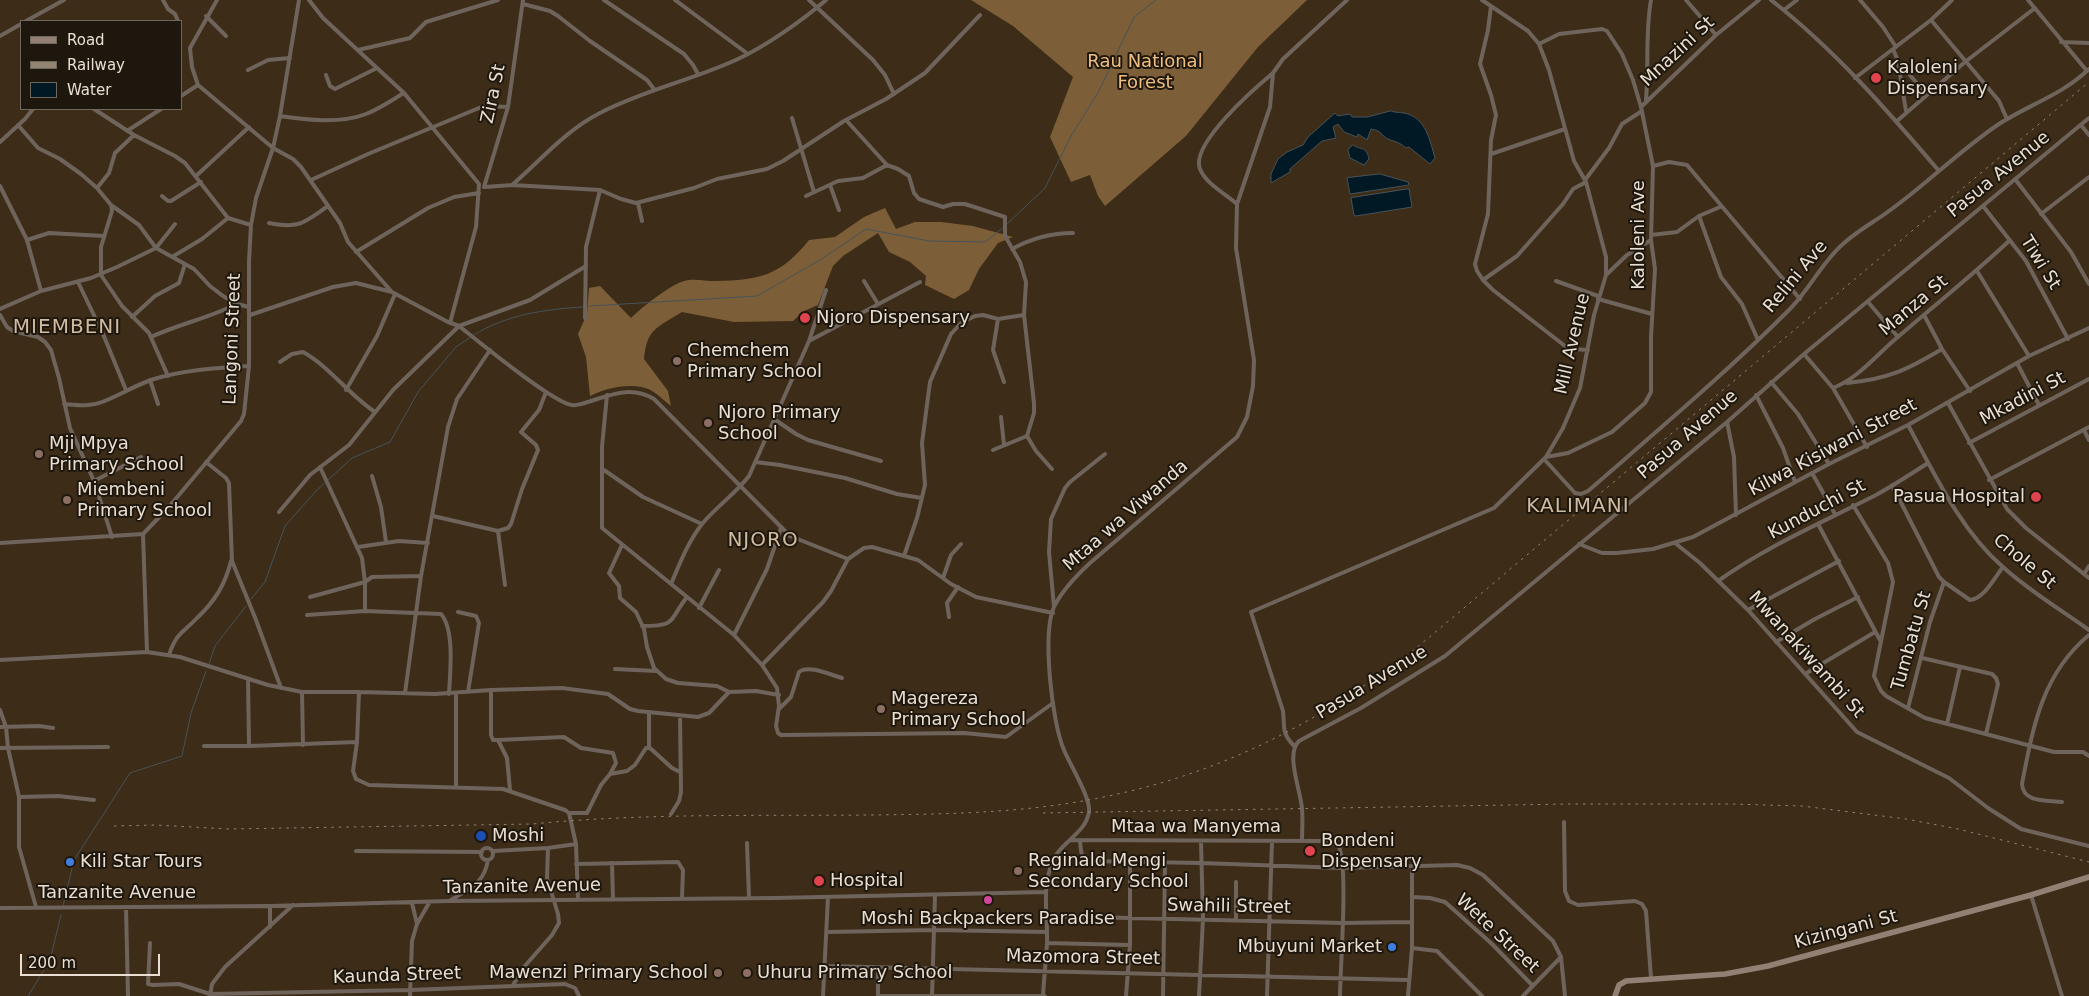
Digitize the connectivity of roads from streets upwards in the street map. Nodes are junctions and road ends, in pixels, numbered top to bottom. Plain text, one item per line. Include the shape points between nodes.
1 (163, 0) edge
2 (217, 0) edge
3 (299, 0) edge
4 (309, 0) edge
5 (498, 0) edge
6 (604, 0) edge
7 (675, 0) edge
8 (809, 0) edge
9 (826, 0) edge
10 (1347, 0) edge
11 (1482, 0) edge
12 (1651, 0) edge
13 (1686, 0) edge
14 (1758, 0) edge
15 (1771, 0) edge
16 (1797, 0) edge
17 (1860, 0) edge
18 (1952, 0) edge
19 (2028, 0) edge
20 (62, 1) edge
21 (523, 1) edge
22 (1491, 6) junction
23 (817, 8) junction
24 (2035, 8) junction
25 (1784, 10) junction
26 (980, 15) dead end
27 (34, 16) junction
28 (206, 16) junction
29 (28, 20) edge
30 (36, 20) edge
31 (178, 20) edge
32 (1931, 20) junction
33 (20, 25) edge
34 (1716, 35) junction
35 (0, 36) edge
36 (226, 36) dead end
37 (2061, 42) junction
38 (2089, 43) edge
39 (1539, 44) junction
40 (1894, 48) junction
41 (358, 50) junction
42 (748, 54) junction
43 (290, 58) junction
44 (1898, 61) junction
45 (1965, 62) junction
46 (377, 68) junction
47 (248, 70) dead end
48 (2088, 70) edge
49 (1273, 73) junction
50 (698, 74) junction
51 (326, 76) dead end
52 (1855, 78) junction
53 (198, 86) junction
54 (654, 89) junction
55 (404, 93) junction
56 (894, 94) junction
57 (1926, 94) junction
58 (182, 95) edge
59 (1646, 100) junction
60 (508, 107) junction
61 (1641, 109) junction
62 (32, 110) edge
63 (96, 110) edge
64 (159, 110) edge
65 (1906, 111) junction
66 (280, 116) junction
67 (792, 118) dead end
68 (2089, 118) edge
69 (2007, 119) junction
70 (846, 120) junction
71 (1897, 121) junction
72 (18, 125) junction
73 (2081, 125) junction
74 (249, 127) junction
75 (433, 128) junction
76 (1565, 129) junction
77 (127, 131) junction
78 (2089, 135) edge
79 (134, 136) junction
80 (0, 142) edge
81 (273, 148) junction
82 (802, 148) junction
83 (1491, 154) junction
84 (887, 165) junction
85 (1653, 166) junction
86 (1939, 171) junction
87 (196, 176) junction
88 (2089, 178) edge
89 (2015, 179) junction
90 (311, 180) junction
91 (1585, 181) junction
92 (201, 182) junction
93 (512, 185) junction
94 (830, 185) junction
95 (0, 186) edge
96 (485, 186) junction
97 (97, 188) junction
98 (600, 190) junction
99 (479, 191) junction
100 (814, 192) junction
101 (162, 196) dead end
102 (806, 196) dead end
103 (638, 203) junction
104 (1237, 204) junction
105 (110, 205) junction
106 (328, 206) junction
107 (1982, 206) junction
108 (1720, 207) junction
109 (839, 210) dead end
110 (2040, 214) junction
111 (1699, 216) junction
112 (228, 218) junction
113 (642, 222) dead end
114 (269, 223) dead end
115 (175, 224) dead end
116 (251, 226) junction
117 (1073, 233) dead end
118 (1651, 235) junction
119 (104, 236) junction
120 (27, 240) junction
121 (1651, 240) junction
122 (2010, 240) junction
123 (156, 248) junction
124 (1012, 249) junction
125 (356, 252) junction
126 (172, 257) junction
127 (184, 264) junction
128 (586, 266) junction
129 (1977, 271) junction
130 (2087, 273) edge
131 (101, 275) junction
132 (1606, 275) junction
133 (1483, 280) junction
134 (864, 281) dead end
135 (1556, 281) dead end
136 (78, 282) junction
137 (920, 282) dead end
138 (2089, 284) edge
139 (826, 290) dead end
140 (41, 291) junction
141 (393, 293) junction
142 (1598, 298) junction
143 (1800, 299) junction
144 (1868, 302) junction
145 (237, 304) junction
146 (878, 304) junction
147 (249, 307) junction
148 (0, 309) edge
149 (1652, 314) junction
150 (250, 315) junction
151 (1024, 315) junction
152 (1924, 315) junction
153 (0, 316) edge
154 (132, 317) junction
155 (585, 318) dead end
156 (998, 319) junction
157 (450, 323) junction
158 (459, 326) junction
159 (2089, 328) edge
160 (151, 337) junction
161 (1898, 337) junction
162 (2068, 339) junction
163 (1758, 340) junction
164 (809, 341) junction
165 (1942, 349) junction
166 (490, 350) junction
167 (1588, 350) junction
168 (1804, 354) junction
169 (2029, 356) junction
170 (280, 362) dead end
171 (2017, 363) junction
172 (249, 366) junction
173 (168, 376) junction
174 (2089, 379) edge
175 (150, 380) junction
176 (1004, 382) dead end
177 (1771, 382) junction
178 (1846, 382) junction
179 (1833, 388) junction
180 (126, 390) junction
181 (346, 390) junction
182 (1970, 391) junction
183 (546, 392) junction
184 (607, 395) junction
185 (1756, 395) junction
186 (1948, 403) junction
187 (64, 404) junction
188 (158, 404) dead end
189 (2039, 405) junction
190 (375, 412) junction
191 (1002, 417) dead end
192 (774, 419) junction
193 (1727, 422) junction
194 (1908, 425) junction
195 (2089, 428) edge
196 (2084, 430) junction
197 (1027, 436) junction
198 (2089, 440) edge
199 (1969, 443) junction
200 (1004, 445) junction
201 (1867, 446) junction
202 (993, 450) dead end
203 (1105, 454) dead end
204 (142, 457) dead end
205 (1545, 458) junction
206 (880, 461) dead end
207 (206, 462) junction
208 (755, 462) junction
209 (1928, 463) junction
210 (1829, 464) junction
211 (320, 467) junction
212 (1052, 469) dead end
213 (604, 470) junction
214 (1812, 473) junction
215 (372, 476) dead end
216 (1989, 480) junction
217 (94, 481) junction
218 (1795, 482) junction
219 (1892, 485) junction
220 (741, 486) junction
221 (922, 498) junction
222 (1853, 505) junction
223 (279, 512) dead end
224 (1835, 514) junction
225 (1736, 515) junction
226 (434, 516) junction
227 (702, 524) junction
228 (1818, 524) junction
229 (781, 528) junction
230 (498, 531) junction
231 (143, 534) junction
232 (112, 537) junction
233 (386, 542) junction
234 (0, 543) edge
235 (428, 543) junction
236 (1675, 543) junction
237 (961, 544) dead end
238 (1579, 544) junction
239 (622, 545) junction
240 (358, 548) junction
241 (904, 556) junction
242 (848, 559) junction
243 (232, 560) junction
244 (1839, 562) junction
245 (2089, 566) edge
246 (2003, 567) junction
247 (719, 570) dead end
248 (2084, 574) junction
249 (421, 576) junction
250 (942, 578) junction
251 (2089, 578) edge
252 (1718, 581) junction
253 (365, 582) junction
254 (1944, 582) junction
255 (671, 584) junction
256 (505, 585) dead end
257 (958, 587) junction
258 (310, 597) dead end
259 (1858, 597) junction
260 (687, 598) junction
261 (1054, 607) junction
262 (699, 608) junction
263 (1748, 610) junction
264 (365, 611) junction
265 (458, 612) dead end
266 (1053, 612) junction
267 (416, 613) junction
268 (306, 615) dead end
269 (949, 617) dead end
270 (642, 626) junction
271 (2089, 630) edge
272 (1875, 632) junction
273 (734, 635) junction
274 (2089, 635) edge
275 (1776, 642) junction
276 (1881, 642) junction
277 (147, 652) junction
278 (169, 655) junction
279 (1922, 658) junction
280 (0, 660) edge
281 (762, 665) junction
282 (1960, 667) junction
283 (615, 669) dead end
284 (656, 671) junction
285 (1805, 674) junction
286 (842, 678) dead end
287 (248, 679) junction
288 (281, 688) junction
289 (491, 690) junction
290 (302, 692) junction
291 (359, 692) junction
292 (468, 692) junction
293 (729, 692) junction
294 (405, 693) junction
295 (456, 693) junction
296 (449, 694) junction
297 (779, 695) junction
298 (1053, 704) junction
299 (1908, 708) junction
300 (0, 710) edge
301 (779, 710) junction
302 (650, 713) junction
303 (680, 716) junction
304 (1947, 724) junction
305 (0, 726) edge
306 (6, 727) junction
307 (53, 728) dead end
308 (1986, 734) junction
309 (498, 740) junction
310 (357, 742) junction
311 (303, 745) junction
312 (204, 746) dead end
313 (249, 746) junction
314 (1294, 746) junction
315 (2030, 746) junction
316 (108, 747) dead end
317 (649, 747) junction
318 (0, 748) edge
319 (8, 748) junction
320 (2089, 756) edge
321 (680, 772) junction
322 (610, 774) junction
323 (456, 787) junction
324 (510, 790) junction
325 (19, 797) junction
326 (94, 800) dead end
327 (2062, 802) dead end
328 (569, 813) junction
329 (670, 814) dead end
330 (1564, 822) dead end
331 (1070, 840) junction
332 (1080, 840) junction
333 (1201, 841) junction
334 (1272, 841) junction
335 (1302, 841) junction
336 (747, 843) dead end
337 (576, 844) junction
338 (2089, 846) edge
339 (548, 848) junction
340 (356, 851) dead end
341 (482, 852) junction
342 (493, 852) junction
343 (488, 860) junction
344 (612, 863) junction
345 (1130, 863) junction
346 (1165, 863) junction
347 (1201, 863) junction
348 (576, 864) junction
349 (1272, 866) junction
350 (1412, 866) junction
351 (1342, 868) junction
352 (2089, 877) edge
353 (1236, 882) dead end
354 (1045, 892) junction
355 (935, 895) junction
356 (2030, 895) junction
357 (828, 897) junction
358 (1413, 897) junction
359 (682, 898) junction
360 (749, 898) junction
361 (614, 899) junction
362 (553, 900) junction
363 (578, 900) junction
364 (449, 901) junction
365 (412, 903) junction
366 (429, 903) junction
367 (293, 905) junction
368 (270, 906) junction
369 (36, 907) junction
370 (126, 907) junction
371 (0, 908) edge
372 (1045, 916) junction
373 (1130, 919) junction
374 (1165, 919) junction
375 (1202, 919) junction
376 (1236, 920) junction
377 (1271, 920) junction
378 (1412, 922) junction
379 (1343, 923) junction
380 (417, 924) junction
381 (270, 927) junction
382 (934, 930) junction
383 (827, 932) junction
384 (1047, 932) junction
385 (150, 942) dead end
386 (1047, 943) junction
387 (1130, 945) junction
388 (1412, 948) junction
389 (1562, 957) junction
390 (825, 966) junction
391 (878, 969) junction
392 (933, 970) junction
393 (1044, 972) junction
394 (1164, 973) junction
395 (1128, 974) junction
396 (1200, 974) junction
397 (1268, 977) junction
398 (1651, 978) junction
399 (1340, 979) junction
400 (1408, 980) junction
401 (513, 985) junction
402 (1533, 986) junction
403 (410, 990) junction
404 (210, 995) edge
405 (128, 996) edge
406 (410, 996) edge
407 (579, 996) edge
408 (824, 996) edge
409 (878, 996) edge
410 (932, 996) edge
411 (1044, 996) edge
412 (1126, 996) edge
413 (1163, 996) edge
414 (1199, 996) edge
415 (1267, 996) edge
416 (1340, 996) edge
417 (1408, 996) edge
418 (1482, 996) edge
419 (1523, 996) edge
420 (1565, 996) edge
421 (1615, 996) edge
422 (2062, 996) edge

1 - 31 street
2 - 28 street
3 - 43 street, Langoni Street
4 - 41 street
5 - 41 street via 426,22 410,38
6 - 50 street via 684,54
7 - 42 street
8 - 23 street
9 - 23 street
10 - 49 street
11 - 22 street, Mill Avenue
12 - 59 street
13 - 34 street
14 - 34 street, Mnazini St
15 - 25 street
16 - 25 street
17 - 40 street via 1883,27
18 - 32 street
19 - 24 street
20 - 27 street
21 - 54 street via 558,16 647,80
21 - 60 street, Zira St
22 - 39 street, Mill Avenue via 1528,31
22 - 83 street via 1480,60 1496,115
23 - 42 street
23 - 56 street via 873,60
24 - 37 street
24 - 45 street
25 - 52 street
26 - 56 street via 925,72
27 - 29 street
27 - 30 street
28 - 36 street
28 - 53 street via 190,48
32 - 40 street
32 - 45 street
33 - 35 street
34 - 59 street, Mnazini St
37 - 38 street
37 - 48 street
39 - 61 street, Kaloleni Ave via 1559,34 1605,29 1627,64
39 - 76 street, Mill Avenue
40 - 44 street
40 - 52 street
41 - 46 street
42 - 50 street
43 - 47 street via 268,60
43 - 66 street, Langoni Street
44 - 57 street
44 - 65 street
45 - 57 street
45 - 69 street via 2000,101
46 - 51 street via 335,90
46 - 55 street
48 - 69 street, Relini Ave via 2062,91
49 - 104 street, Mtaa wa Viwanda via 1270,107
49 - 104 street via 1228,114 1200,157 1200,169 1206,178
50 - 54 street
52 - 71 street
53 - 58 street
53 - 74 street
54 - 93 street via 580,124
55 - 66 street via 360,116 308,120
55 - 75 street
56 - 70 street
57 - 65 street
59 - 61 street, Mnazini St
60 - 75 street via 486,106
60 - 96 street, Zira St
61 - 85 street, Kaloleni Ave
61 - 91 street via 1622,124
62 - 72 street
63 - 77 street
64 - 77 street
65 - 71 street
66 - 81 street, Langoni Street
67 - 82 street
68 - 73 street, Pasua Avenue
69 - 86 street, Relini Ave
70 - 82 street
70 - 84 street
71 - 86 street
72 - 80 street
72 - 97 street via 38,148 60,159
73 - 78 street
73 - 89 street, Pasua Avenue
74 - 81 street
74 - 87 street
75 - 90 street
75 - 99 street via 474,176
76 - 83 street
76 - 91 street, Mill Avenue via 1574,160
77 - 79 street
79 - 87 street via 175,156
79 - 97 street via 115,153 109,174
81 - 90 street via 292,159
81 - 116 street, Langoni Street via 256,198
82 - 100 street
82 - 103 street via 767,169 718,179
83 - 133 street via 1488,214 1475,264
84 - 94 street via 863,178
84 - 124 street via 909,176 919,199 943,207 965,204 1004,216 1004,230
85 - 108 street via 1669,162 1687,165
85 - 118 street, Kaloleni Ave
86 - 143 street, Relini Ave via 1833,253
87 - 92 street
88 - 110 street
89 - 107 street, Pasua Avenue
89 - 110 street
90 - 106 street
91 - 132 street, Mill Avenue via 1606,257
91 - 133 street via 1572,189 1563,204 1517,256
92 - 101 street via 171,201
92 - 112 street
93 - 96 street
93 - 98 street
94 - 100 street
94 - 109 street
95 - 120 street
96 - 99 street
97 - 105 street
98 - 103 street
98 - 128 street via 588,236
99 - 125 street via 428,208
99 - 157 street via 476,228
100 - 102 street
103 - 113 street
104 - 261 street, Mtaa wa Viwanda via 1236,242 1254,360 1248,417 1241,432 1090,563 1068,585
105 - 119 street via 112,216
105 - 123 street via 139,224
106 - 114 street via 298,225 288,227
106 - 125 street
107 - 122 street, Tiwi St
107 - 144 street, Pasua Avenue
108 - 111 street
108 - 143 street
110 - 130 street
111 - 118 street via 1677,232
111 - 163 street via 1721,277 1742,304
112 - 116 street
112 - 126 street
115 - 123 street
116 - 147 street, Langoni Street
117 - 124 street via 1044,236
118 - 121 street, Kaloleni Ave
119 - 120 street via 49,233
119 - 131 street
120 - 140 street
121 - 132 street via 1627,255
121 - 149 street, Kaloleni Ave via 1655,269
122 - 129 street, Manza St
122 - 162 street, Tiwi St via 2038,281
123 - 126 street
123 - 131 street
124 - 151 street via 1026,282
125 - 141 street
126 - 127 street
127 - 145 street via 194,269 215,291
127 - 154 street via 179,283 154,296
128 - 155 street
128 - 158 street via 530,300
129 - 152 street, Manza St
129 - 169 street
130 - 138 street
131 - 136 street
131 - 154 street
132 - 142 street, Mill Avenue
133 - 167 street via 1565,346
134 - 146 street
135 - 142 street
136 - 140 street
136 - 180 street
137 - 146 street
139 - 164 street
140 - 148 street
141 - 150 street via 356,283 333,287
141 - 157 street
141 - 181 street via 383,324
142 - 149 street
142 - 167 street, Mill Avenue
143 - 163 street, Relini Ave
144 - 161 street
144 - 168 street, Pasua Avenue
145 - 147 street
145 - 160 street
146 - 164 street
147 - 150 street, Langoni Street
149 - 205 street, Kaloleni Ave via 1651,392 1648,398 1612,432 1568,453
150 - 172 street, Langoni Street
151 - 156 street
151 - 197 street via 1034,403
152 - 161 street, Manza St
152 - 165 street
153 - 187 street via 13,331 45,342 56,364
154 - 160 street
156 - 176 street via 993,350
156 - 221 street via 975,316 956,327 932,376 922,443 925,486
157 - 158 street
158 - 166 street
158 - 190 street
159 - 162 street, Kilwa Kisiwani Street
160 - 173 street
161 - 178 street, Manza St
162 - 169 street, Kilwa Kisiwani Street
163 - 205 street, Relini Ave via 1588,491 1575,493
164 - 192 street
165 - 178 street via 1899,373
165 - 182 street
166 - 183 street
166 - 226 street via 457,399 452,413
167 - 205 street, Mill Avenue via 1580,388 1563,428
168 - 177 street, Pasua Avenue
168 - 179 street
169 - 171 street, Kilwa Kisiwani Street
170 - 181 street via 302,352
171 - 182 street, Kilwa Kisiwani Street
171 - 189 street
172 - 173 street
172 - 207 street, Langoni Street via 244,414 234,431
173 - 175 street
174 - 189 street, Mkadini St
175 - 180 street
175 - 188 street
177 - 185 street, Pasua Avenue
177 - 210 street via 1798,414
178 - 179 street, Manza St
179 - 201 street
180 - 187 street via 101,403 86,406
181 - 190 street
182 - 186 street, Kilwa Kisiwani Street
183 - 184 street via 576,406
183 - 230 street via 539,410 521,432 538,450 514,519 508,528
184 - 213 street via 602,447
184 - 220 street via 632,391 654,399
185 - 193 street, Pasua Avenue
185 - 218 street via 1783,448
186 - 194 street, Kilwa Kisiwani Street
186 - 199 street
187 - 217 street via 70,428
189 - 199 street, Mkadini St
190 - 211 street via 349,446
191 - 200 street
192 - 206 street via 808,440
192 - 208 street
193 - 225 street via 1734,457
193 - 238 street, Pasua Avenue
194 - 201 street, Kilwa Kisiwani Street
194 - 209 street, Chole St
195 - 196 street
196 - 198 street
196 - 216 street
197 - 200 street
197 - 212 street
199 - 216 street
200 - 202 street
201 - 210 street, Kilwa Kisiwani Street
203 - 261 street via 1065,488 1051,519 1049,552
204 - 217 street
205 - 314 street, Mill Avenue via 1494,508 1251,612 1284,710 1285,734
207 - 231 street, Langoni Street
207 - 243 street via 229,483
208 - 220 street
208 - 221 street via 845,478
209 - 219 street, Kunduchi St
209 - 246 street, Chole St via 1965,525
210 - 214 street, Kilwa Kisiwani Street
211 - 223 street
211 - 240 street
213 - 227 street via 644,497
213 - 239 street via 601,524
214 - 218 street, Kilwa Kisiwani Street
214 - 224 street
215 - 233 street
216 - 248 street via 2007,509 2026,528
217 - 232 street
218 - 225 street, Kilwa Kisiwani Street
219 - 222 street, Kunduchi St
219 - 254 street
220 - 227 street
220 - 229 street
221 - 241 street
222 - 224 street, Kunduchi St
222 - 276 street via 1888,562 1892,575 1892,593
224 - 228 street, Kunduchi St
225 - 236 street, Kilwa Kisiwani Street
226 - 230 street
226 - 235 street
227 - 255 street via 690,541
228 - 244 street
228 - 252 street, Kunduchi St via 1757,555
229 - 242 street via 794,539
229 - 273 street via 767,569
230 - 256 street
231 - 232 street
231 - 277 street
232 - 234 street
233 - 235 street
233 - 240 street
235 - 249 street
236 - 238 street, Kilwa Kisiwani Street via 1617,553
236 - 252 street, Mwanakiwambi St
237 - 250 street via 951,555
238 - 314 street, Pasua Avenue via 1445,656 1408,681
239 - 255 street
239 - 270 street via 609,573 619,586 619,597 634,609
240 - 253 street
241 - 242 street via 869,547
241 - 250 street via 918,560
242 - 281 street via 832,591
243 - 278 street via 221,590 197,619 182,630
243 - 288 street
244 - 259 street
244 - 263 street
245 - 248 street
246 - 254 street via 1975,599 1970,600
246 - 271 street, Chole St
247 - 262 street
248 - 251 street
249 - 253 street via 372,577
249 - 267 street
250 - 257 street
252 - 263 street, Mwanakiwambi St
253 - 258 street
253 - 264 street
254 - 279 street, Tumbatu St
255 - 260 street
257 - 266 street via 976,597
257 - 269 street via 946,603
259 - 272 street
259 - 275 street
260 - 262 street
260 - 270 street via 672,621 664,625
261 - 266 street, Mtaa wa Viwanda
262 - 273 street
263 - 275 street, Mwanakiwambi St
264 - 267 street
264 - 268 street
265 - 292 street via 476,616 479,623
266 - 298 street, Mtaa wa Viwanda via 1049,639
267 - 294 street
267 - 296 street via 442,614 444,617 451,656
270 - 284 street
272 - 276 street
272 - 285 street
273 - 281 street
274 - 315 street via 2069,653 2052,678 2037,716
275 - 285 street, Mwanakiwambi St
276 - 299 street via 1874,676 1876,685 1886,696
277 - 278 street
277 - 280 street
278 - 287 street
279 - 282 street
279 - 299 street, Tumbatu St
281 - 297 street via 774,681
282 - 304 street
282 - 308 street via 1992,674 1996,678 1998,684
283 - 284 street
284 - 293 street via 671,681 717,686
285 - 338 street, Mwanakiwambi St via 1849,725 1866,738 1960,784 2020,829
286 - 301 street via 802,669 791,697
287 - 288 street
287 - 313 street
288 - 290 street
289 - 292 street
289 - 302 street via 562,688 602,693 630,709
289 - 309 street via 491,735 493,740
290 - 291 street
290 - 311 street
291 - 294 street
291 - 310 street
292 - 295 street
293 - 297 street via 756,691
293 - 303 street via 709,713 698,717
294 - 296 street
295 - 296 street
295 - 323 street
297 - 301 street
298 - 301 street via 1006,737 964,733 781,735 776,726
298 - 331 street, Mtaa wa Viwanda via 1063,747 1088,800 1088,816
299 - 304 street via 1925,718
300 - 306 street
302 - 303 street
302 - 317 street
303 - 321 street
304 - 308 street
305 - 306 street
306 - 307 street
306 - 319 street
308 - 315 street
309 - 322 street via 566,737 581,748 613,753 616,763
309 - 324 street via 508,758
310 - 311 street
310 - 323 street via 353,771 362,783
311 - 313 street
312 - 313 street
314 - 335 street via 1302,809
315 - 320 street via 2054,752 2083,752
315 - 327 street via 2022,784 2026,796
316 - 319 street
317 - 321 street
317 - 322 street via 635,766
318 - 319 street
319 - 325 street
321 - 329 street via 681,796
322 - 328 street via 587,813
323 - 324 street
324 - 328 street
325 - 326 street via 58,796
325 - 369 street via 19,847
328 - 337 street
330 - 398 street via 1565,891 1569,901 1578,906 1635,900 1642,904 1646,911
331 - 332 street, Mtaa wa Manyema
331 - 354 street, Mtaa wa Viwanda via 1055,855
332 - 333 street, Mtaa wa Manyema
332 - 345 street via 1081,853 1088,862
333 - 334 street, Mtaa wa Manyema
333 - 347 street
334 - 335 street, Mtaa wa Manyema
334 - 349 street
335 - 351 street, Mtaa wa Manyema via 1338,845
336 - 360 street
337 - 339 street
337 - 348 street
339 - 342 street
339 - 362 street via 547,878
340 - 341 street
341 - 342 street via 487,848
341 - 343 street via 483,858
342 - 343 street
343 - 364 street via 478,882
344 - 348 street
344 - 359 street via 678,862 683,870
344 - 361 street
345 - 346 street
345 - 373 street
346 - 347 street
346 - 374 street
347 - 349 street
347 - 375 street
348 - 363 street
349 - 351 street
349 - 377 street
350 - 351 street
350 - 358 street
350 - 389 street via 1457,865 1470,868 1483,876 1553,941
351 - 379 street
352 - 356 street, Kizingani St
353 - 376 street
354 - 355 street, Tanzanite Avenue
354 - 372 street, Mtaa wa Viwanda
355 - 357 street, Tanzanite Avenue
355 - 382 street
356 - 398 street, Kizingani St via 1768,966 1725,974
356 - 422 street
357 - 360 street, Tanzanite Avenue
357 - 383 street
358 - 378 street
358 - 402 street, Wete Street via 1445,902
359 - 360 street, Tanzanite Avenue
359 - 361 street, Tanzanite Avenue
361 - 363 street, Tanzanite Avenue
362 - 363 street, Tanzanite Avenue
362 - 364 street, Tanzanite Avenue
362 - 401 street via 559,923
364 - 366 street, Tanzanite Avenue
365 - 366 street, Tanzanite Avenue
365 - 367 street, Tanzanite Avenue
365 - 380 street
366 - 380 street
367 - 368 street, Tanzanite Avenue
367 - 381 street
368 - 370 street, Tanzanite Avenue
368 - 381 street
369 - 370 street, Tanzanite Avenue
369 - 371 street, Tanzanite Avenue
370 - 405 street
372 - 373 street, Swahili Street
372 - 384 street, Mtaa wa Viwanda
373 - 374 street, Swahili Street
373 - 387 street
374 - 375 street, Swahili Street
374 - 394 street
375 - 376 street, Swahili Street
375 - 396 street
376 - 377 street, Swahili Street
377 - 379 street, Swahili Street
377 - 397 street
378 - 379 street, Swahili Street
378 - 388 street
379 - 399 street
380 - 403 street via 412,941
381 - 404 street via 225,967 212,984
382 - 383 street
382 - 384 street
382 - 392 street
383 - 390 street
384 - 386 street, Mtaa wa Viwanda
385 - 404 street, Kaunda Street via 148,984 179,984
386 - 387 street
386 - 393 street, Mtaa wa Viwanda
387 - 395 street
388 - 400 street
388 - 418 street via 1438,951
389 - 402 street
389 - 420 street
390 - 391 street, Mazomora Street
390 - 408 street
391 - 392 street, Mazomora Street
391 - 409 street
392 - 393 street, Mazomora Street
392 - 410 street
393 - 395 street, Mazomora Street
393 - 411 street, Mtaa wa Viwanda
394 - 395 street, Mazomora Street
394 - 396 street, Mazomora Street
394 - 413 street
395 - 412 street
396 - 397 street, Mazomora Street
396 - 414 street
397 - 399 street, Mazomora Street
397 - 415 street
398 - 421 street, Kizingani St via 1622,982
399 - 400 street, Mazomora Street
399 - 416 street
400 - 417 street
401 - 403 street, Kaunda Street
401 - 407 street, Kaunda Street via 565,984 575,988
402 - 419 street
403 - 404 street, Kaunda Street
403 - 406 street
409 - 410 street
410 - 411 street

